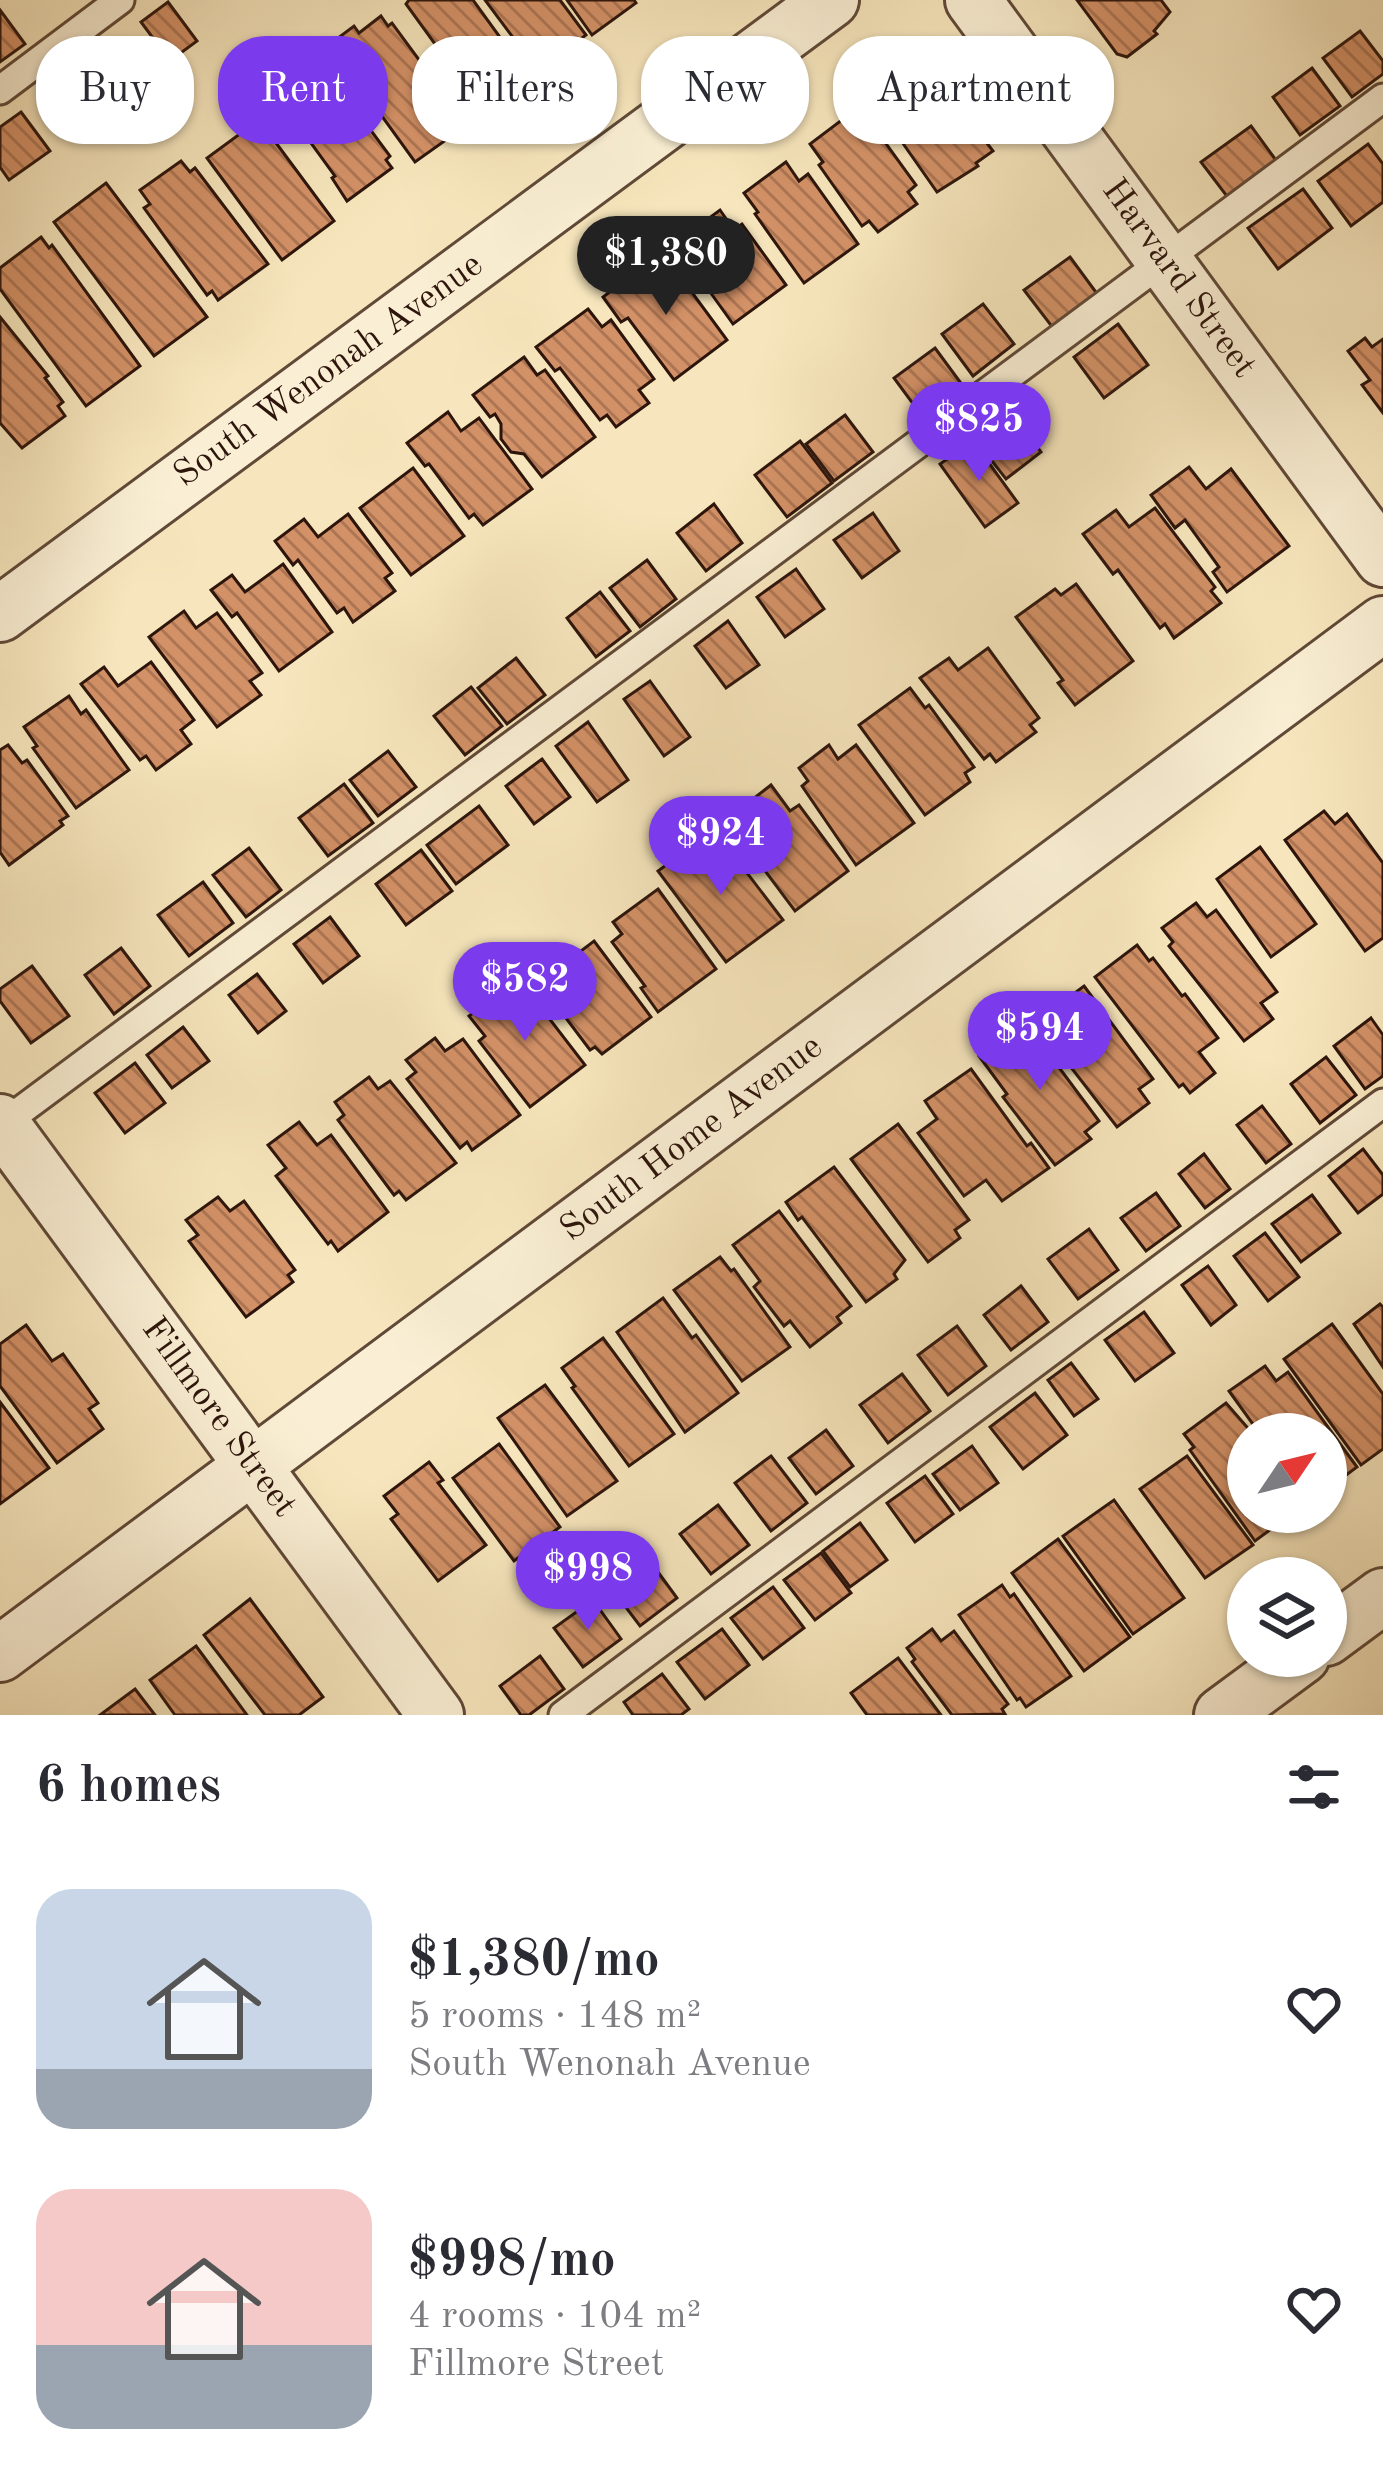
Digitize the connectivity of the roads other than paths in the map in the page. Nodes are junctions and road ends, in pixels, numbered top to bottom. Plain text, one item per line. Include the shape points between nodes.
1 (120, 0) edge
2 (831, 0) edge
3 (973, 0) edge
4 (0, 90) edge
5 (1383, 98) edge
6 (1164, 260) junction
7 (1383, 559) edge
8 (0, 614) edge
9 (1383, 624) edge
10 (1383, 1103) edge
11 (1, 1124) edge
12 (254, 1466) junction
13 (1383, 1596) edge
14 (1347, 1623) edge
15 (0, 1654) edge
16 (1274, 1677) edge
17 (436, 1715) edge
18 (563, 1715) edge
19 (1222, 1715) edge

1 - 4 lane
2 - 8 street, South Wenonah Avenue
3 - 6 street, Harvard Street
5 - 6 lane
6 - 7 street, Harvard Street
6 - 11 lane
9 - 12 street, South Home Avenue
10 - 18 lane
11 - 12 street, Fillmore Street
12 - 15 street, South Home Avenue
12 - 17 street, Fillmore Street
13 - 14 street
16 - 19 street

